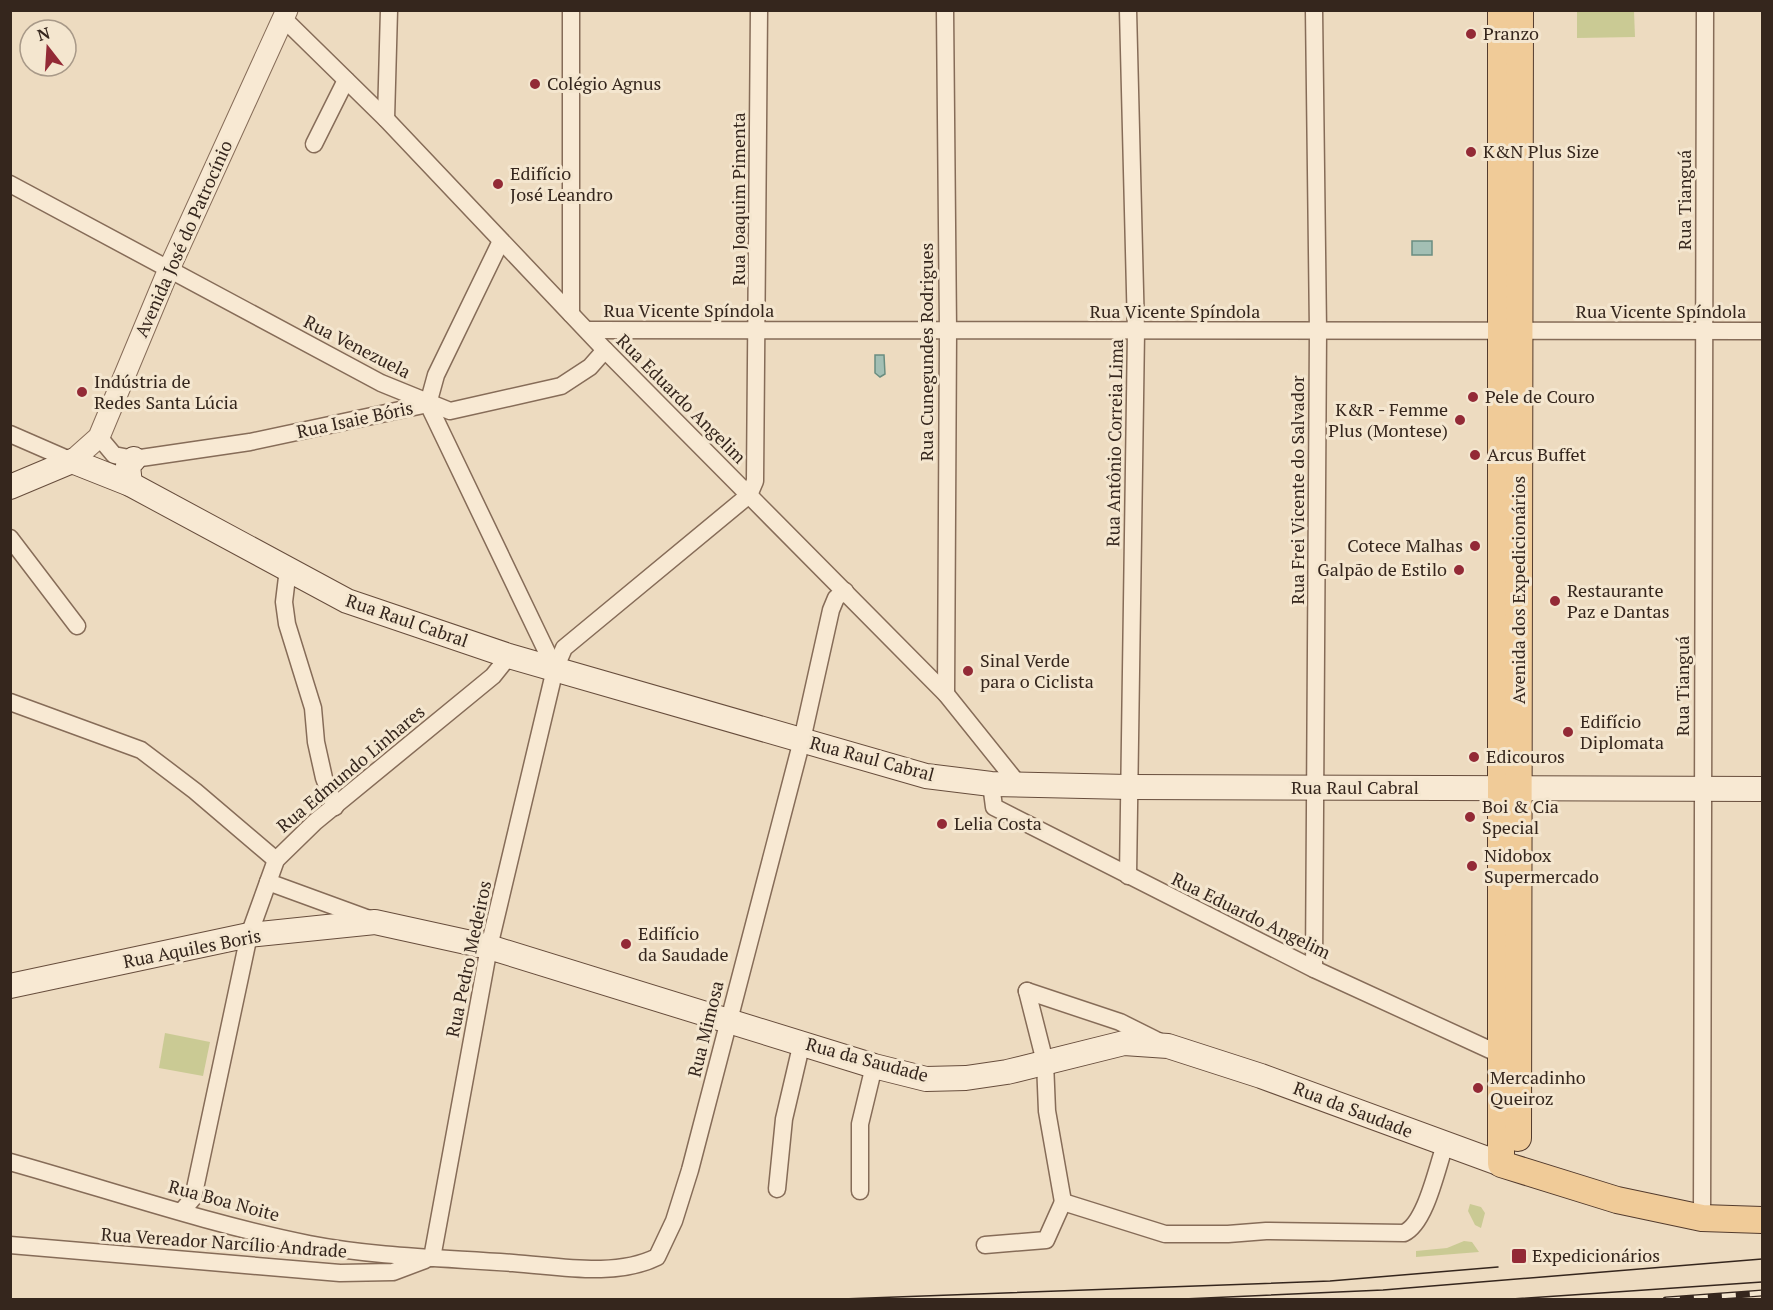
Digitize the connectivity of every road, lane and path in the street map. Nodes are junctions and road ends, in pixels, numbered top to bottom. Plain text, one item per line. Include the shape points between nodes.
1 (389, 10) edge
2 (571, 10) edge
3 (759, 10) edge
4 (945, 10) edge
5 (1128, 10) edge
6 (1314, 10) edge
7 (1501, 10) edge
8 (1520, 10) edge
9 (1705, 10) edge
10 (286, 15) edge
11 (346, 80) junction
12 (386, 119) junction
13 (314, 144) dead end
14 (10, 184) edge
15 (501, 241) junction
16 (169, 269) junction
17 (571, 314) junction
18 (587, 330) junction
19 (758, 330) junction
20 (948, 331) junction
21 (1136, 331) junction
22 (1318, 331) junction
23 (1703, 331) junction
24 (1762, 331) edge
25 (1510, 332) junction
26 (605, 350) junction
27 (428, 404) junction
28 (10, 434) edge
29 (99, 437) junction
30 (134, 459) junction
31 (72, 461) junction
32 (129, 484) junction
33 (10, 487) edge
34 (749, 495) junction
35 (10, 538) edge
36 (288, 569) junction
37 (845, 591) junction
38 (77, 626) dead end
39 (509, 656) junction
40 (555, 669) junction
41 (946, 694) junction
42 (10, 702) edge
43 (802, 740) junction
44 (991, 784) junction
45 (1019, 785) junction
46 (1129, 787) junction
47 (1316, 788) junction
48 (1509, 789) junction
49 (1702, 789) junction
50 (1762, 789) edge
51 (335, 807) junction
52 (276, 860) junction
53 (1128, 876) junction
54 (268, 882) junction
55 (375, 922) junction
56 (249, 935) junction
57 (489, 947) junction
58 (1314, 969) junction
59 (10, 986) edge
60 (727, 1021) junction
61 (802, 1042) junction
62 (1168, 1046) junction
63 (1509, 1054) junction
64 (1045, 1062) junction
65 (874, 1066) junction
66 (1445, 1145) junction
67 (10, 1162) edge
68 (1510, 1167) junction
69 (777, 1189) dead end
70 (860, 1191) dead end
71 (1063, 1202) junction
72 (182, 1211) junction
73 (1702, 1218) junction
74 (1762, 1220) edge
75 (10, 1245) edge
76 (985, 1245) dead end
77 (432, 1258) junction

1 - 12 street
2 - 17 street
3 - 19 street, Rua Joaquim Pimenta
4 - 20 street, Rua Cunegundes Rodrigues
5 - 21 street, Rua Antônio Correia Lima
6 - 22 street, Rua Frei Vicente do Salvador
7 - 25 main road, Avenida dos Expedicionários
8 - 25 main road, Avenida dos Expedicionários
9 - 23 street, Rua Tianguá
10 - 11 street, Rua Eduardo Angelim
10 - 16 street, Avenida José do Patrocínio
11 - 12 street, Rua Eduardo Angelim
11 - 13 street
12 - 15 street, Rua Eduardo Angelim
14 - 16 street, Rua Venezuela
15 - 17 street, Rua Eduardo Angelim
15 - 27 street via 436,375
16 - 27 street, Rua Venezuela via 381,383
16 - 29 street, Avenida José do Patrocínio
17 - 18 street, Rua Eduardo Angelim
18 - 19 street, Rua Vicente Spíndola
18 - 26 street, Rua Eduardo Angelim
19 - 20 street, Rua Vicente Spíndola
19 - 34 street, Rua Joaquim Pimenta via 757,465
20 - 21 street, Rua Vicente Spíndola
20 - 41 street, Rua Cunegundes Rodrigues
21 - 22 street, Rua Vicente Spíndola
21 - 46 street, Rua Antônio Correia Lima
22 - 25 street, Rua Vicente Spíndola
22 - 47 street, Rua Frei Vicente do Salvador
23 - 24 street, Rua Vicente Spíndola
23 - 25 street, Rua Vicente Spíndola
23 - 49 street, Rua Tianguá
25 - 48 main road, Avenida dos Expedicionários
26 - 27 street, Rua Isaie Bóris via 590,367 546,391 450,411
26 - 34 street, Rua Eduardo Angelim
27 - 30 street, Rua Isaie Bóris via 250,442
27 - 40 street
28 - 31 street
29 - 30 street via 114,455
29 - 31 street, Avenida José do Patrocínio
30 - 32 main road via 128,466
31 - 32 main road, Rua Raul Cabral
31 - 33 main road
32 - 36 main road, Rua Raul Cabral
34 - 37 street, Rua Eduardo Angelim
34 - 40 street via 564,648
35 - 38 street
36 - 39 main road, Rua Raul Cabral via 347,601
36 - 51 street via 284,602 287,624 313,708 324,778
37 - 41 street, Rua Eduardo Angelim
37 - 43 street, Rua Mimosa via 836,598 831,610
39 - 40 main road, Rua Raul Cabral
39 - 51 street, Rua Edmundo Linhares via 493,676
40 - 43 main road, Rua Raul Cabral
40 - 57 street, Rua Pedro Medeiros
41 - 45 street, Rua Eduardo Angelim
42 - 52 street via 141,750
43 - 44 main road, Rua Raul Cabral via 926,776
43 - 60 street, Rua Mimosa
44 - 45 main road, Rua Raul Cabral
44 - 53 street, Rua Eduardo Angelim via 994,807
45 - 46 main road, Rua Raul Cabral
46 - 47 main road, Rua Raul Cabral
46 - 53 street, Rua Antônio Correia Lima
47 - 48 main road, Rua Raul Cabral
47 - 58 street, Rua Frei Vicente do Salvador
48 - 49 main road, Rua Raul Cabral
48 - 63 main road, Avenida dos Expedicionários
49 - 50 main road, Rua Raul Cabral
49 - 73 street, Rua Tianguá
51 - 52 street, Rua Edmundo Linhares
52 - 54 street, Rua Edmundo Linhares
53 - 58 street, Rua Eduardo Angelim
54 - 55 street, Rua da Saudade
54 - 56 street, Rua Edmundo Linhares
55 - 56 main road, Rua Aquiles Boris
55 - 57 main road, Rua da Saudade
56 - 59 main road, Rua Aquiles Boris
56 - 72 street, Rua Edmundo Linhares via 193,1198
57 - 60 main road, Rua da Saudade
57 - 77 street, Rua Pedro Medeiros
58 - 63 street, Rua Eduardo Angelim
60 - 61 main road, Rua da Saudade
60 - 77 street, Rua Mimosa via 675,1221 657,1257 618,1267
61 - 65 main road, Rua da Saudade
61 - 69 street via 788,1097
62 - 64 main road, Rua da Saudade via 1125,1043
62 - 64 street via 1119,1022 1027,991
62 - 66 main road, Rua da Saudade via 1261,1076
63 - 68 main road, Avenida dos Expedicionários
64 - 65 main road, Rua da Saudade via 966,1078 926,1080
64 - 71 street via 1047,1111
65 - 70 street via 860,1124
66 - 68 main road, Rua da Saudade
66 - 71 street via 1422,1214 1404,1233 1165,1234
67 - 72 street, Rua Boa Noite
68 - 73 main road via 1617,1200
71 - 76 street via 1046,1240
72 - 77 street, Rua Boa Noite via 310,1244
73 - 74 main road
75 - 77 street, Rua Vereador Narcílio Andrade via 340,1273 393,1272

